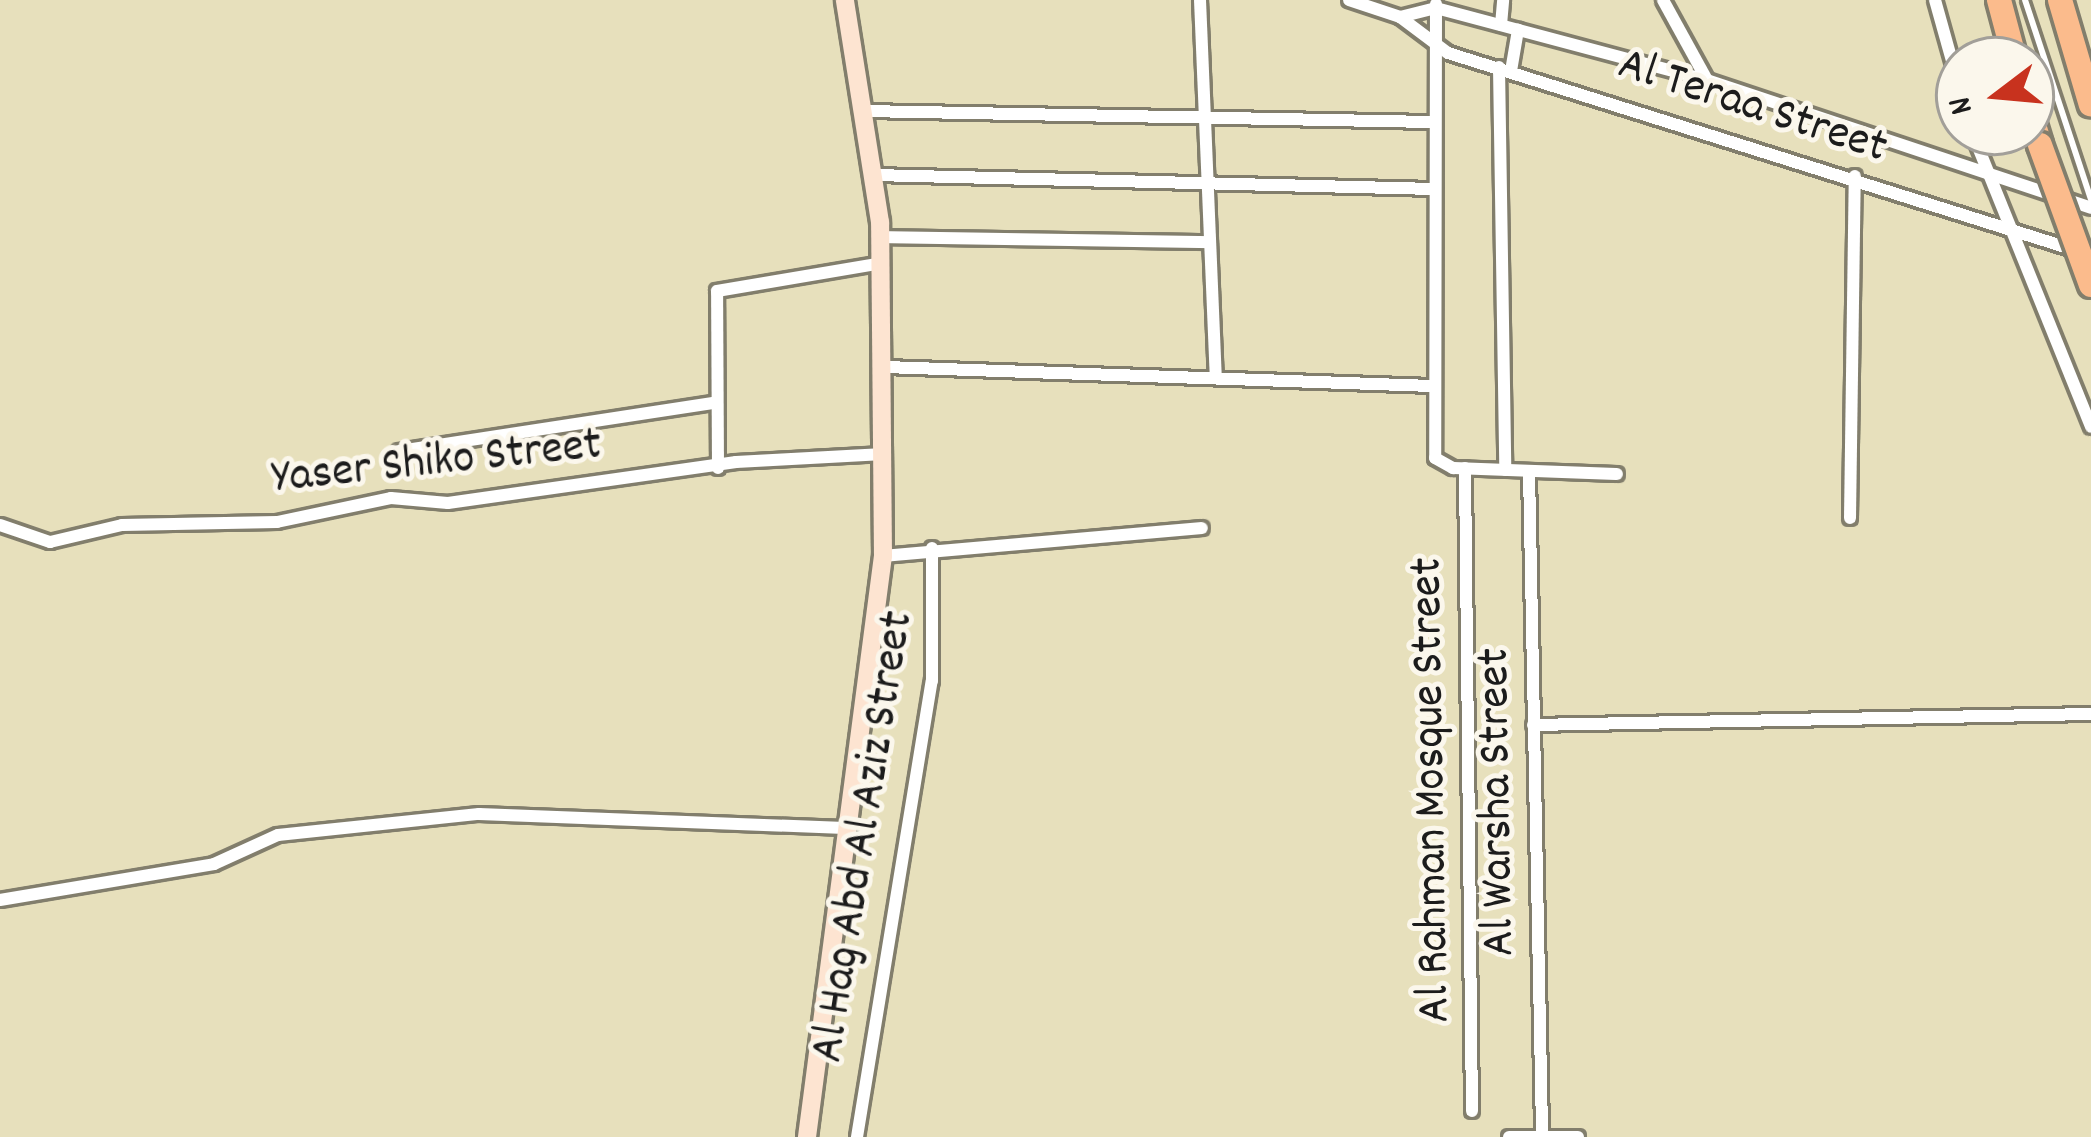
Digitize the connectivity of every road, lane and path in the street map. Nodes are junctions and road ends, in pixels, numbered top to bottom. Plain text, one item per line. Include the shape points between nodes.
1 (845, 0) edge
2 (1200, 0) edge
3 (1349, 0) edge
4 (1503, 0) edge
5 (1664, 0) edge
6 (1935, 0) edge
7 (2000, 0) edge
8 (2025, 0) edge
9 (2060, 0) edge
10 (1436, 4) edge
11 (1400, 17) junction
12 (1501, 25) junction
13 (1518, 30) junction
14 (1945, 36) edge
15 (2009, 36) edge
16 (1434, 45) junction
17 (1504, 69) junction
18 (1707, 80) junction
19 (2091, 105) edge
20 (863, 111) junction
21 (1202, 117) junction
22 (1434, 122) junction
23 (1979, 156) edge
24 (2044, 156) edge
25 (874, 175) junction
26 (1855, 176) junction
27 (1985, 179) junction
28 (1206, 182) junction
29 (1433, 189) junction
30 (2091, 204) edge
31 (2002, 229) junction
32 (881, 237) junction
33 (1209, 242) junction
34 (2091, 254) edge
35 (882, 263) junction
36 (2091, 285) edge
37 (885, 368) junction
38 (1216, 374) junction
39 (1433, 386) junction
40 (713, 403) junction
41 (2091, 427) edge
42 (399, 451) dead end
43 (885, 454) junction
44 (718, 468) junction
45 (1465, 468) junction
46 (1505, 470) junction
47 (1529, 471) junction
48 (1617, 474) dead end
49 (1850, 518) dead end
50 (0, 525) edge
51 (1202, 528) dead end
52 (927, 549) junction
53 (889, 555) junction
54 (2091, 714) edge
55 (1533, 725) junction
56 (845, 828) junction
57 (0, 900) edge
58 (1472, 1111) dead end
59 (1542, 1131) junction
60 (1562, 1136) edge
61 (807, 1137) edge
62 (857, 1137) edge
63 (1509, 1137) edge
64 (1578, 1137) edge

1 - 20 main road
2 - 21 street
3 - 11 street, Al Teraa Street
4 - 12 street
5 - 18 street
6 - 14 street
7 - 15 highway
8 - 30 lane
9 - 19 highway
10 - 11 street, Al Teraa Street
10 - 12 street, Al Teraa Street
10 - 16 street
11 - 16 street, Al Teraa Street
12 - 13 street, Al Teraa Street
13 - 17 street
13 - 18 street, Al Teraa Street
16 - 17 street, Al Teraa Street
16 - 22 street
17 - 26 street, Al Teraa Street
17 - 46 street
18 - 27 street, Al Teraa Street
20 - 21 street
20 - 25 main road
21 - 22 street
21 - 28 street
22 - 29 street
23 - 27 street
24 - 36 highway, bridge
25 - 28 street
25 - 32 main road
26 - 31 street, Al Teraa Street
26 - 49 street
27 - 30 street, Al Teraa Street
27 - 31 street
28 - 29 street
28 - 33 street
29 - 39 street
31 - 34 street, Al Teraa Street
31 - 41 street
32 - 33 street
32 - 35 main road
33 - 38 street
35 - 37 main road
35 - 40 street via 717,291
37 - 38 street
37 - 43 main road
38 - 39 street
39 - 45 street via 1435,458
40 - 42 street
40 - 44 street
43 - 44 street, Yaser Shiko Street
43 - 53 main road
44 - 50 street, Yaser Shiko Street via 50,542
45 - 46 street
45 - 58 street, Al Rahman Mosque Street
46 - 47 street
47 - 48 street
47 - 55 street, Al Warsha Street
51 - 52 street
52 - 53 street
52 - 62 street, Al Hag Abd Al Aziz Street via 932,682
53 - 56 main road via 876,675
54 - 55 street
55 - 59 street, Al Warsha Street
56 - 57 street via 478,814 278,835 214,864
56 - 61 main road
59 - 60 street
59 - 63 street
60 - 64 street

